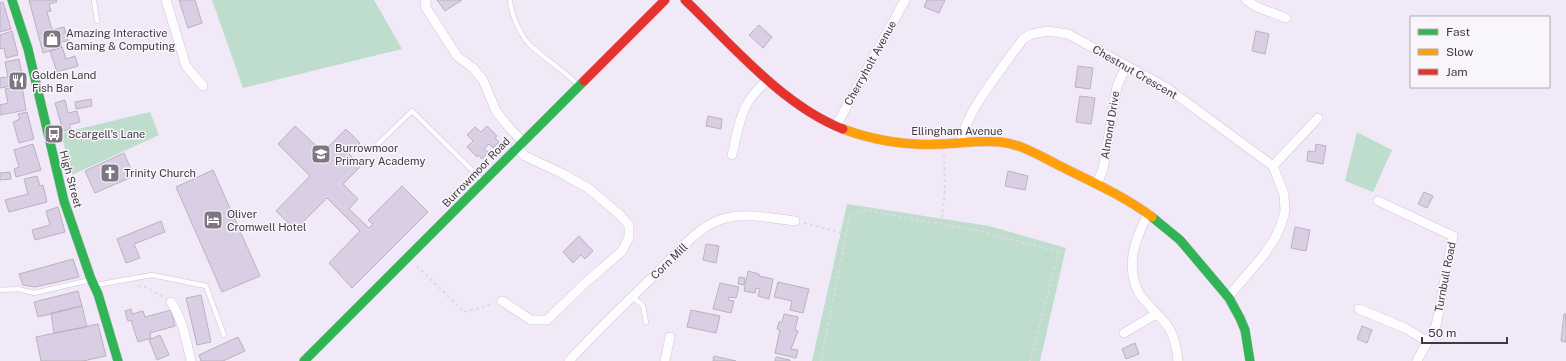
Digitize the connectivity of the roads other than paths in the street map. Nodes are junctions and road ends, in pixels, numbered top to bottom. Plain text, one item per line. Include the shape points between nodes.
1 (13, 0) edge
2 (94, 0) edge
3 (166, 0) edge
4 (426, 0) edge
5 (510, 0) edge
6 (665, 0) edge
7 (685, 0) edge
8 (905, 0) edge
9 (1246, 0) edge
10 (1286, 18) dead end
11 (97, 21) dead end
12 (1126, 67) junction
13 (768, 80) junction
14 (579, 85) junction
15 (203, 86) dead end
16 (1318, 118) dead end
17 (836, 126) junction
18 (961, 142) junction
19 (378, 144) dead end
20 (519, 144) junction
21 (732, 155) dead end
22 (1273, 166) junction
23 (484, 181) junction
24 (1097, 184) junction
25 (1378, 201) dead end
26 (1148, 214) junction
27 (795, 221) road end
28 (92, 282) junction
29 (0, 290) edge
30 (632, 296) junction
31 (1229, 296) junction
32 (502, 301) road end
33 (171, 302) road end
34 (1359, 310) dead end
35 (1156, 314) junction
36 (646, 322) dead end
37 (1124, 333) dead end
38 (224, 335) dead end
39 (670, 337) dead end
40 (1428, 342) junction
41 (118, 361) edge
42 (190, 361) edge
43 (304, 361) edge
44 (569, 361) edge
45 (665, 361) edge
46 (1178, 361) edge
47 (1250, 361) edge
48 (1417, 361) edge

1 - 28 street, High Street via 28,49 64,201
2 - 11 lane
3 - 15 street via 186,66
4 - 20 street via 425,6 457,56 473,68 482,80 496,111
5 - 14 lane via 517,25 531,46
6 - 14 street, Burrowmoor Road
7 - 13 street, Ellingham Avenue
8 - 17 street, Cherryholt Avenue
9 - 10 street via 1257,8
12 - 18 street, Chestnut Crescent via 1068,34 1048,31 1032,34 1023,39 974,109 965,123
12 - 22 street, Chestnut Crescent via 1167,88
12 - 24 street, Almond Drive via 1117,86 1103,169
13 - 17 street, Ellingham Avenue via 809,114
13 - 21 street via 754,91 742,112
14 - 20 street, Burrowmoor Road
16 - 22 street
17 - 18 street, Ellingham Avenue via 867,137 909,144
18 - 24 street, Ellingham Avenue via 986,141 1010,144
19 - 23 lane via 412,111
20 - 23 street, Burrowmoor Road
20 - 32 street via 525,156 588,188 629,225 629,236 622,251 547,320 531,320
22 - 31 street via 1284,194 1285,211 1281,225 1263,256
23 - 43 street, Burrowmoor Road
24 - 26 street, Ellingham Avenue
25 - 40 street, Turnbull Road via 1453,236 1436,326
26 - 31 street, Ellingham Avenue via 1173,233
26 - 35 street via 1133,248 1131,266 1139,293
27 - 30 street, Corn Mill via 756,216 716,221 685,244
28 - 29 lane via 34,293
28 - 38 lane via 152,275 206,286
28 - 41 street, High Street
30 - 36 lane via 643,306
30 - 44 street, Corn Mill
31 - 47 street, Ellingham Avenue via 1248,338
33 - 42 street via 178,311 183,326
34 - 40 street via 1405,328
35 - 37 street
35 - 46 street via 1170,329
39 - 45 street
40 - 48 street, Turnbull Road

